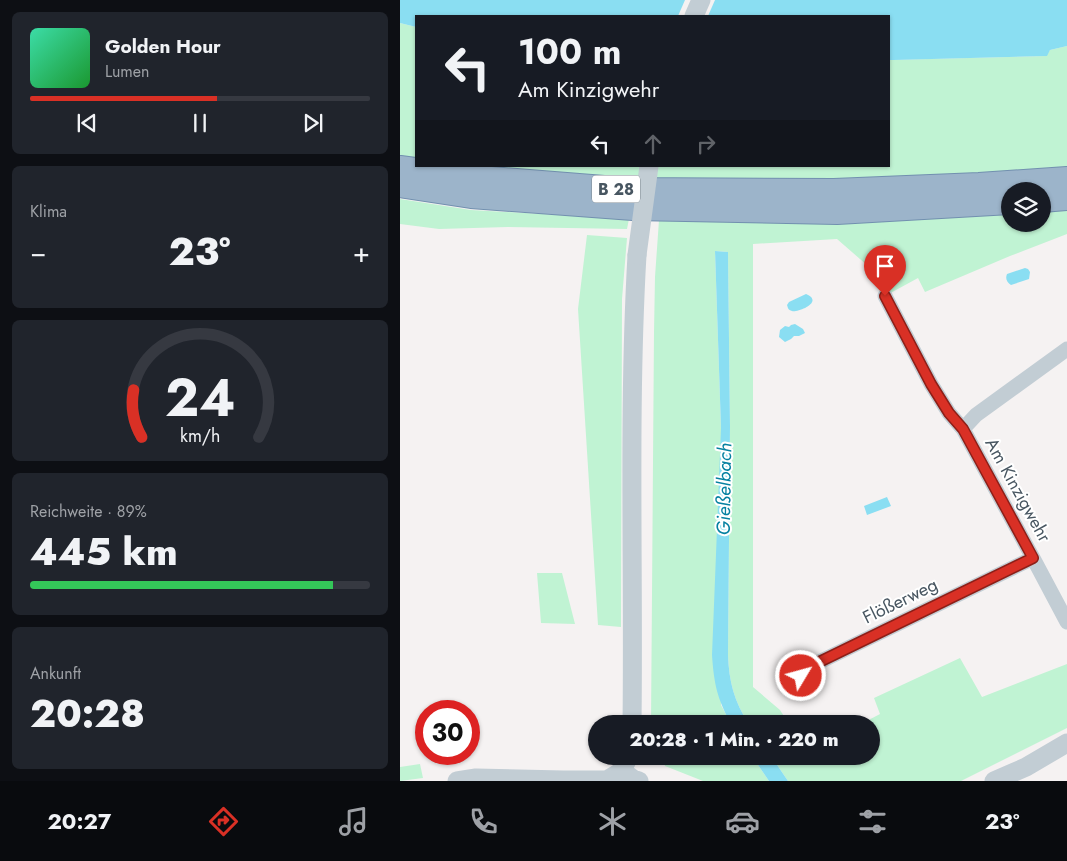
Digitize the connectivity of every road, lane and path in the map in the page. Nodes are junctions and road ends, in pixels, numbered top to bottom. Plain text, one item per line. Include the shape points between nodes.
1 (701, 0) edge
2 (694, 15) edge
3 (649, 167) edge
4 (400, 168) edge
5 (1067, 178) edge
6 (400, 185) edge
7 (1067, 198) edge
8 (1051, 199) edge
9 (1001, 203) edge
10 (885, 296) dead end
11 (1067, 349) edge
12 (963, 429) junction
13 (1033, 558) junction
14 (1067, 622) edge
15 (789, 687) dead end
16 (632, 715) edge
17 (1067, 743) edge
18 (625, 765) edge
19 (626, 765) edge
20 (457, 781) edge
21 (639, 781) edge
22 (994, 781) edge

1 - 2 street
3 - 16 street, bridge via 634,304
4 - 5 highway, B 28 via 466,178 629,190 834,191
6 - 9 highway, B 28 via 471,196 633,208 837,212
7 - 8 highway
10 - 12 street, Am Kinzigwehr via 931,384
11 - 12 street, Am Kinzigwehr via 976,415
12 - 13 street, Am Kinzigwehr
13 - 14 street, Am Kinzigwehr
13 - 15 street, Flößerweg via 813,665
17 - 22 street
18 - 20 street via 608,780 476,778
19 - 21 street via 633,779

